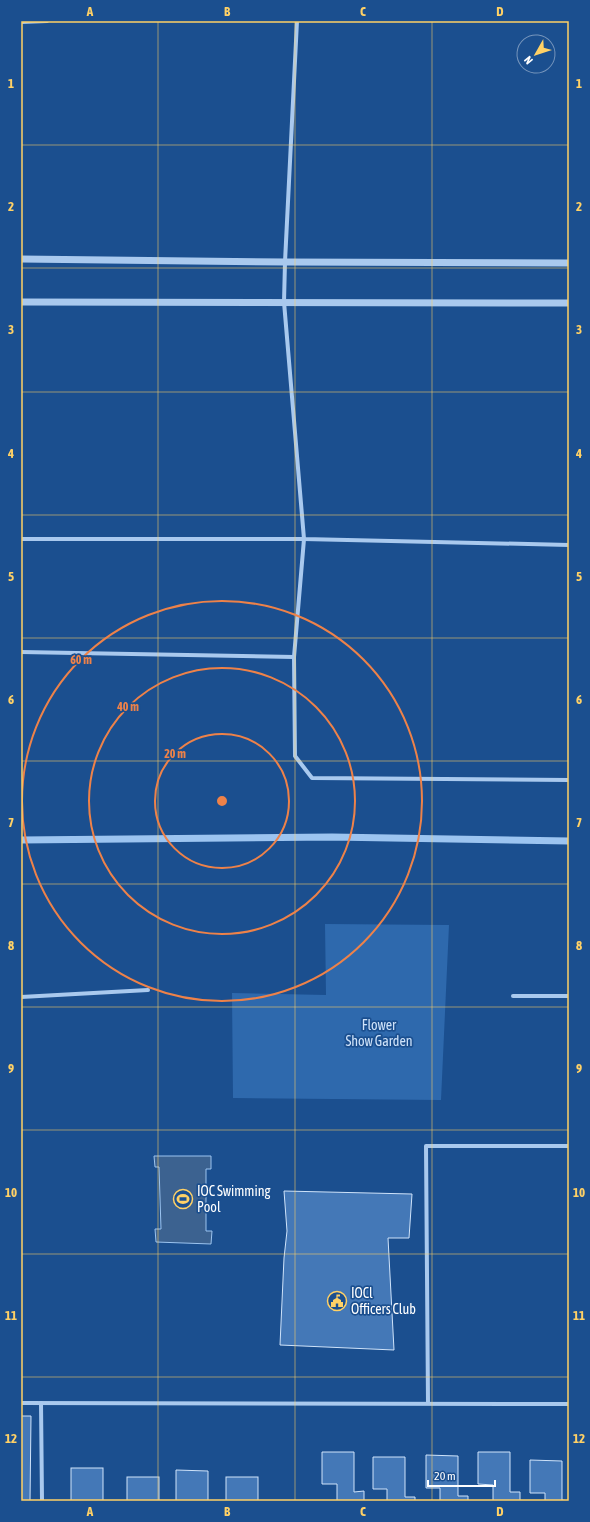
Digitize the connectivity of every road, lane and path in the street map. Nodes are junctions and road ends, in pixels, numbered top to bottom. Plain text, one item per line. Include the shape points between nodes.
1 (47, 21) edge
2 (297, 21) edge
3 (21, 22) edge
4 (21, 259) edge
5 (285, 262) junction
6 (569, 263) edge
7 (21, 302) edge
8 (284, 302) junction
9 (569, 303) edge
10 (21, 539) edge
11 (304, 539) junction
12 (569, 545) edge
13 (21, 652) edge
14 (294, 657) junction
15 (569, 780) edge
16 (148, 990) dead end
17 (21, 996) edge
18 (513, 996) dead end
19 (569, 996) edge
20 (569, 1146) edge
21 (21, 1403) edge
22 (42, 1403) junction
23 (428, 1403) junction
24 (569, 1404) edge
25 (42, 1501) edge

1 - 3 street
2 - 5 street
4 - 5 street
5 - 6 street
5 - 8 street
7 - 8 street
8 - 9 street
8 - 11 street
10 - 11 street
11 - 12 street
11 - 14 street
13 - 14 street
14 - 15 street via 295,756 312,778
16 - 17 street
18 - 19 street
20 - 23 street via 426,1146
21 - 22 street
22 - 23 street
22 - 25 street
23 - 24 street

